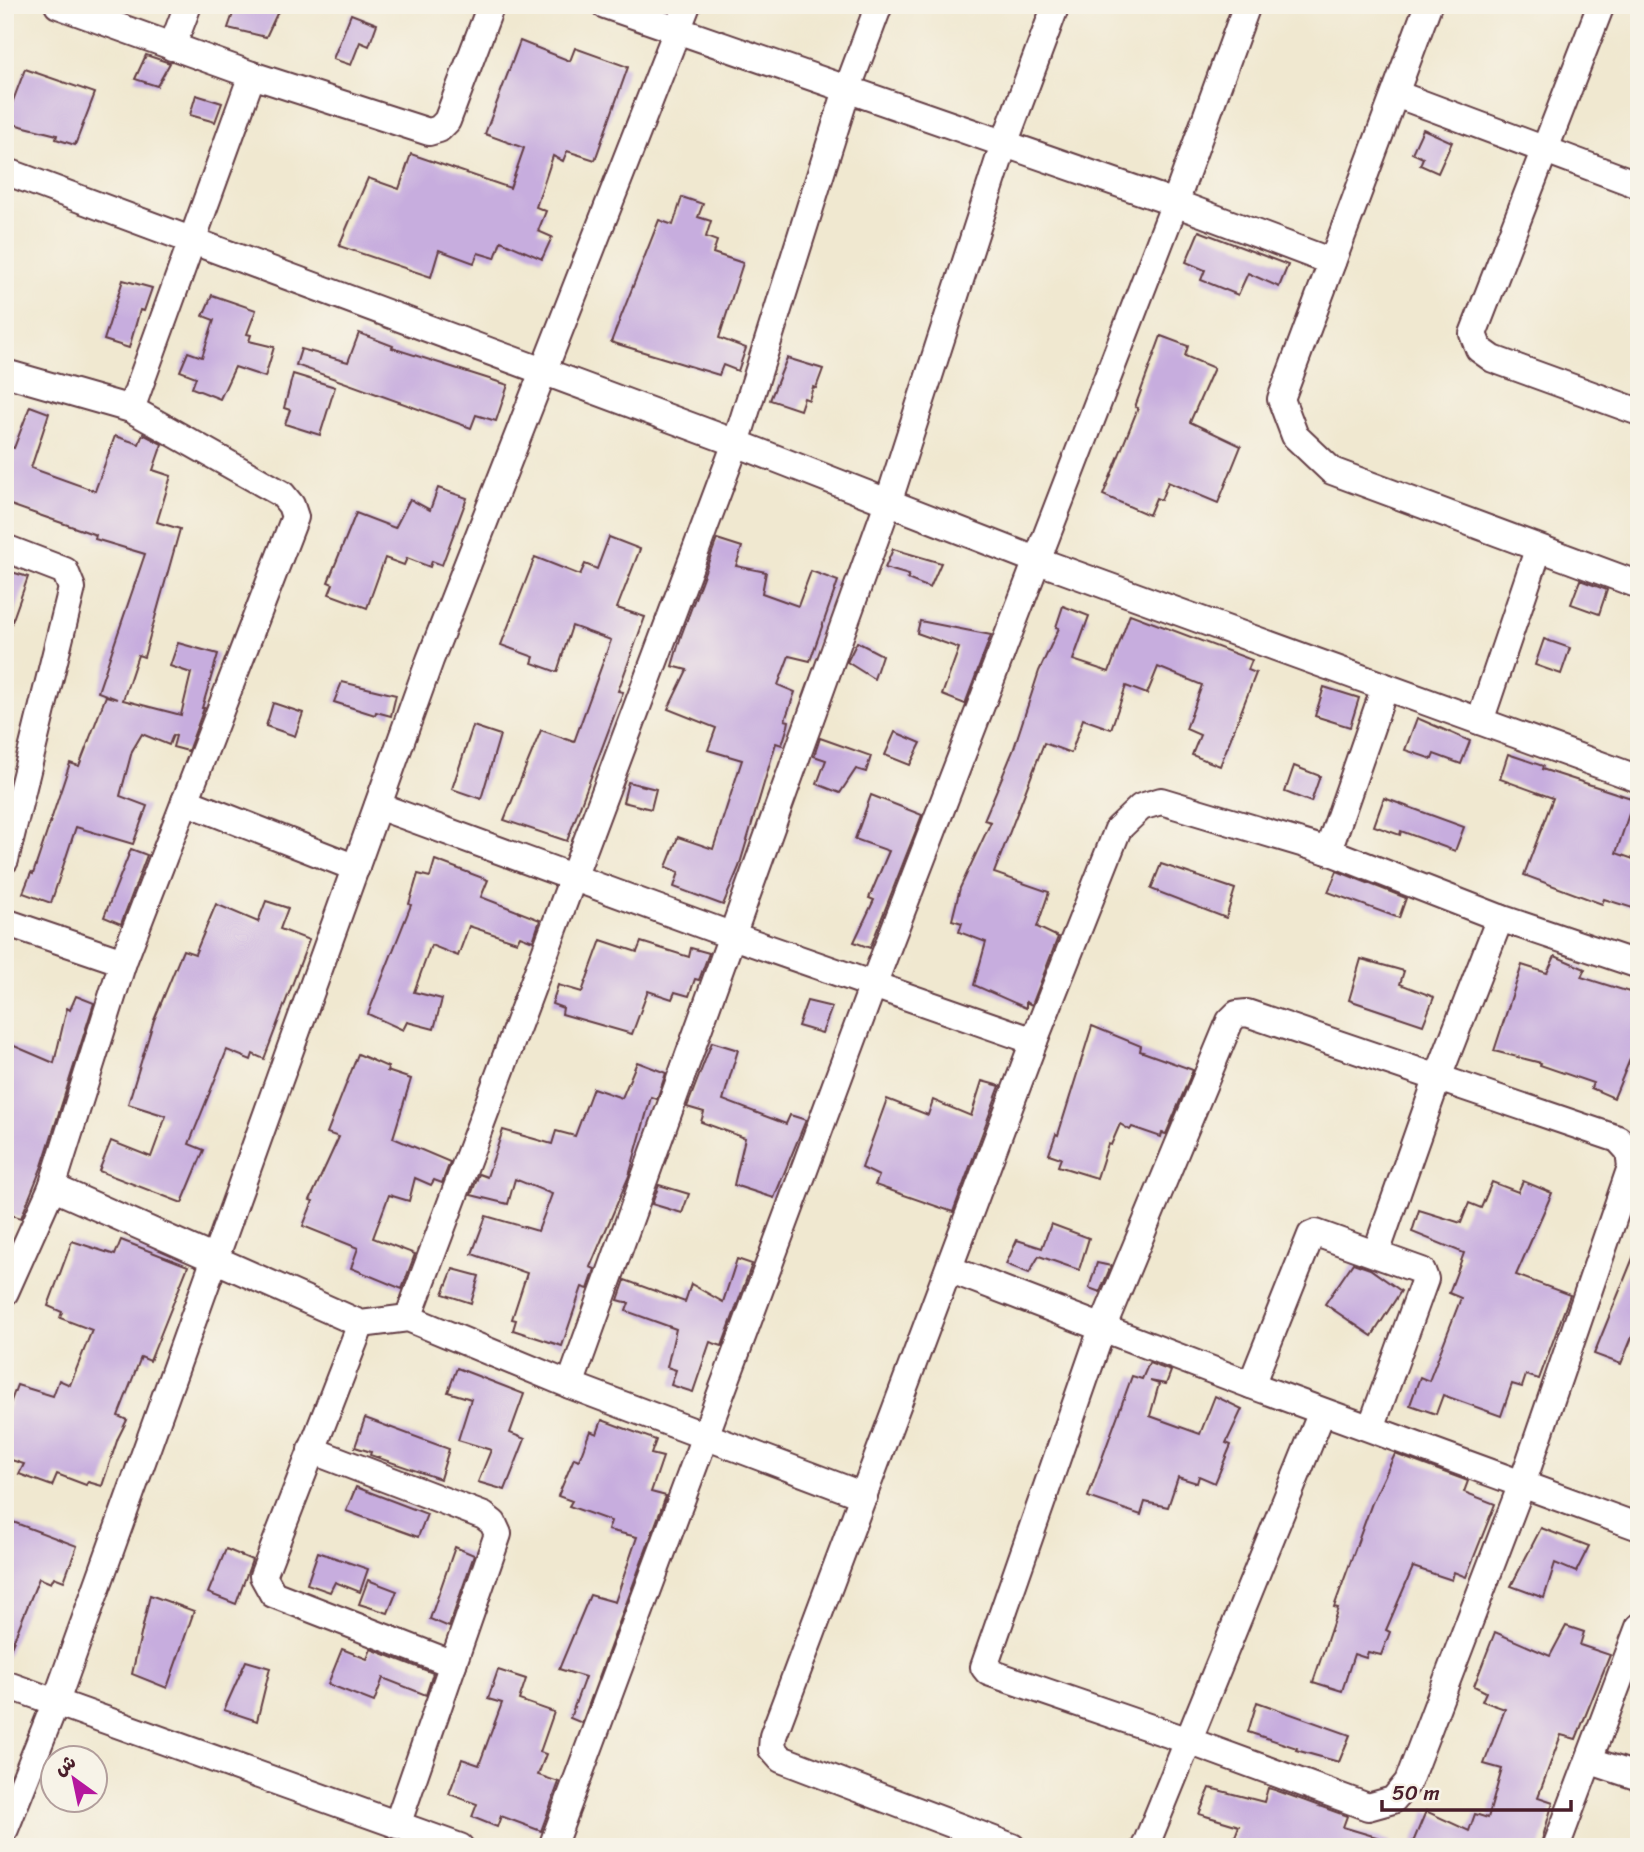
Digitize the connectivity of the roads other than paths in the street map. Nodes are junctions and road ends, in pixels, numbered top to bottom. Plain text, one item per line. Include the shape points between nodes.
1 (188, 5) edge
2 (491, 5) edge
3 (605, 5) edge
4 (687, 5) edge
5 (879, 5) edge
6 (1056, 5) edge
7 (1247, 5) edge
8 (1428, 5) edge
9 (1601, 5) edge
10 (72, 7) edge
11 (677, 32) junction
12 (172, 47) junction
13 (252, 75) junction
14 (847, 90) junction
15 (1396, 94) junction
16 (1004, 144) junction
17 (1545, 150) junction
18 (5, 170) edge
19 (1639, 185) edge
20 (1175, 203) junction
21 (195, 240) junction
22 (1332, 262) junction
23 (544, 372) junction
24 (5, 373) edge
25 (131, 409) junction
26 (1639, 412) edge
27 (736, 443) junction
28 (888, 503) junction
29 (5, 548) edge
30 (1538, 550) junction
31 (1036, 560) junction
32 (1639, 585) edge
33 (1385, 687) junction
34 (1480, 721) junction
35 (1639, 779) edge
36 (185, 801) junction
37 (378, 806) junction
38 (1328, 851) junction
39 (5, 860) edge
40 (356, 868) junction
41 (575, 878) junction
42 (1500, 918) junction
43 (5, 922) edge
44 (733, 936) junction
45 (123, 962) junction
46 (1639, 965) edge
47 (873, 985) junction
48 (1034, 1041) junction
49 (1438, 1077) junction
50 (52, 1187) junction
51 (1376, 1253) junction
52 (214, 1259) junction
53 (949, 1269) junction
54 (5, 1292) edge
55 (408, 1318) junction
56 (360, 1324) junction
57 (1103, 1326) junction
58 (570, 1385) junction
59 (1251, 1385) junction
60 (1322, 1412) junction
61 (1370, 1428) junction
62 (707, 1436) junction
63 (311, 1450) junction
64 (1522, 1484) junction
65 (864, 1496) junction
66 (1639, 1527) edge
67 (1639, 1627) edge
68 (453, 1664) junction
69 (5, 1684) edge
70 (55, 1704) junction
71 (1186, 1740) junction
72 (1591, 1761) junction
73 (1639, 1777) edge
74 (397, 1825) junction
75 (5, 1829) edge
76 (963, 1838) edge
77 (460, 1847) edge
78 (552, 1847) edge
79 (1012, 1847) edge
80 (1145, 1847) edge
81 (1556, 1847) edge

1 - 12 street
2 - 13 street via 447,121 429,132
3 - 11 street
4 - 11 street
5 - 14 street
6 - 16 street
7 - 20 street
8 - 15 street
9 - 17 street
10 - 12 street
11 - 14 street
11 - 23 street
12 - 13 street
13 - 21 street
14 - 16 street
14 - 27 street
15 - 17 street
15 - 22 street
16 - 20 street
16 - 28 street
17 - 19 street
17 - 26 street via 1472,334 1479,349 1493,359
18 - 21 street
20 - 22 street
20 - 31 street
21 - 23 street
21 - 25 street
22 - 30 street via 1281,399 1295,436 1332,471
23 - 27 street
23 - 37 street via 430,660
24 - 25 street
25 - 36 street via 282,494 295,517
27 - 28 street
27 - 41 street
28 - 31 street
28 - 44 street
29 - 39 street via 65,571 72,588
30 - 32 street
30 - 34 street
31 - 33 street
31 - 47 street
33 - 34 street
33 - 38 street
34 - 35 street
36 - 40 street
36 - 45 street
37 - 40 street
37 - 41 street
38 - 42 street
38 - 48 street via 1161,801 1141,807 1118,829
40 - 52 street
41 - 44 street
41 - 55 street
42 - 46 street
42 - 49 street
43 - 45 street
44 - 47 street
44 - 58 street
45 - 50 street
47 - 48 street
47 - 62 street
48 - 53 street
49 - 51 street
49 - 57 street via 1247,1013 1237,1014 1230,1021
49 - 64 street via 1618,1139 1629,1151 1631,1167
50 - 52 street
50 - 54 street
51 - 59 street via 1311,1235
51 - 61 street via 1422,1271 1425,1279
52 - 56 street
52 - 70 street
53 - 57 street
53 - 65 street
55 - 56 street
55 - 58 street
56 - 63 street
57 - 59 street
57 - 71 street via 984,1667
58 - 62 street
59 - 60 street
60 - 61 street
60 - 71 street
61 - 64 street
62 - 65 street
62 - 78 street
63 - 68 street via 493,1523 498,1534
63 - 68 street via 263,1576 266,1585 273,1594
64 - 66 street
64 - 71 street via 1408,1782 1393,1800 1368,1807
65 - 76 street via 773,1736 772,1749 781,1759
67 - 72 street
68 - 74 street
69 - 70 street
70 - 74 street
70 - 75 street
71 - 80 street
72 - 73 street
72 - 81 street
74 - 77 street
76 - 79 street

